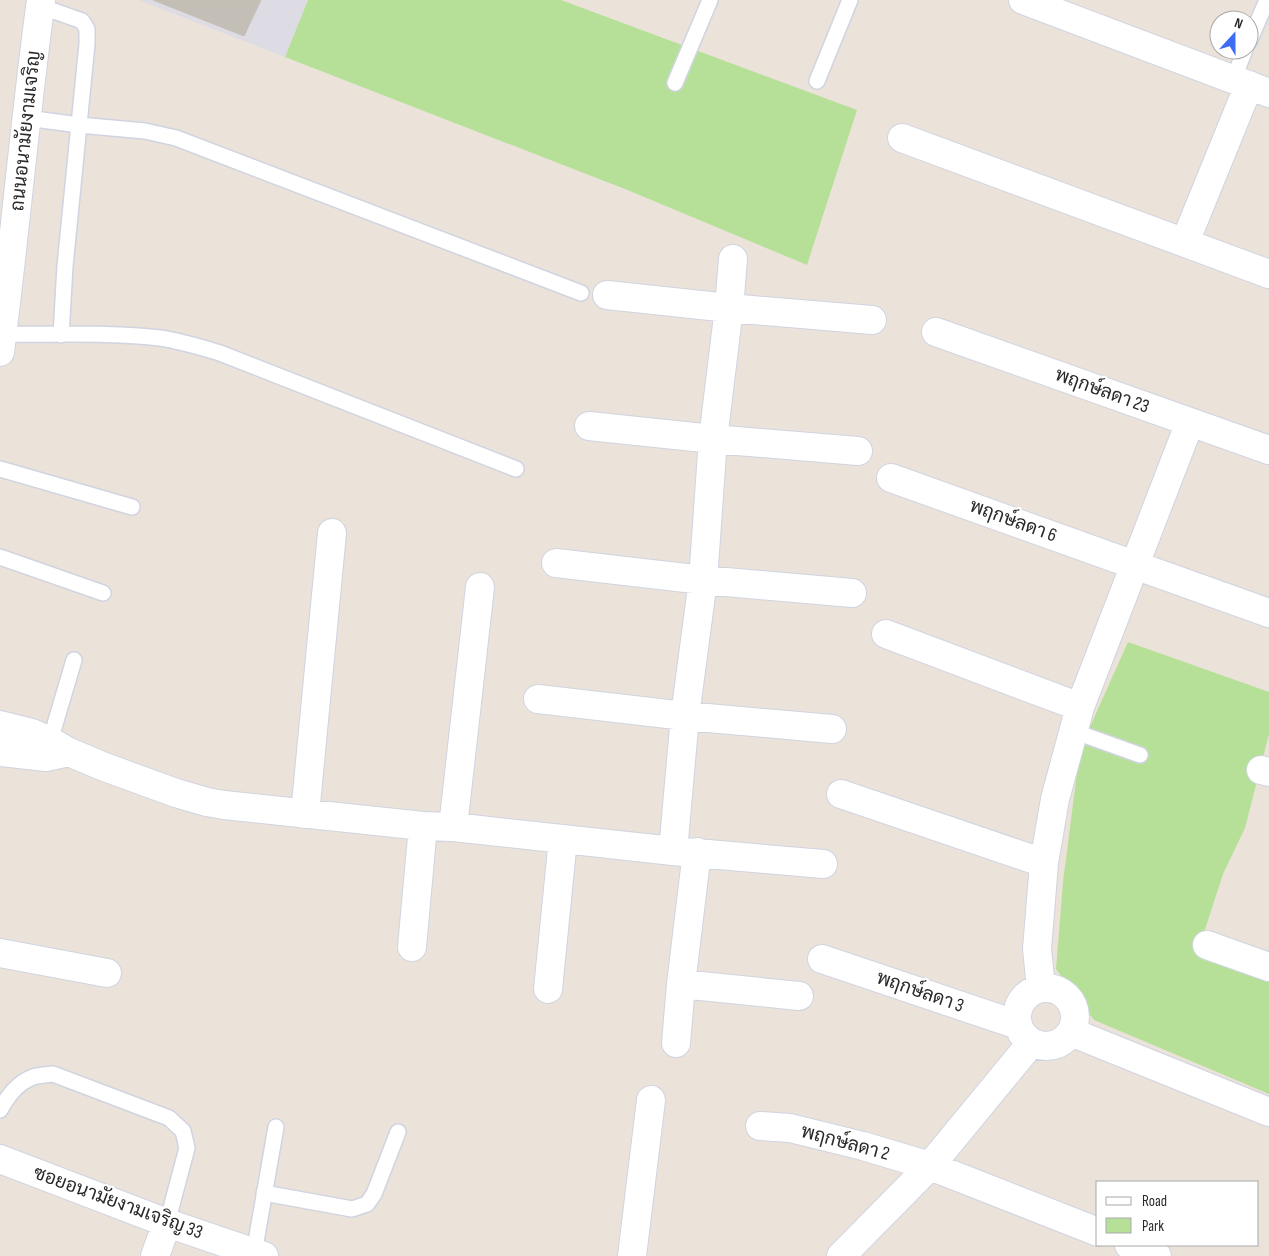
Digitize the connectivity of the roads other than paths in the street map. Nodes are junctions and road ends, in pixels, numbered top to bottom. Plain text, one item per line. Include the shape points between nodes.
1 (710, 0) edge
2 (850, 0) edge
3 (1023, 0) edge
4 (1267, 0) edge
5 (41, 3) edge
6 (1259, 19) edge
7 (1247, 60) edge
8 (817, 81) dead end
9 (675, 83) dead end
10 (1250, 86) edge
11 (27, 118) junction
12 (79, 125) junction
13 (902, 138) dead end
14 (1185, 242) junction
15 (733, 259) dead end
16 (1269, 274) edge
17 (594, 294) joint
18 (729, 308) junction
19 (872, 320) dead end
20 (936, 332) dead end
21 (61, 335) junction
22 (1, 343) edge
23 (1190, 422) junction
24 (589, 426) dead end
25 (713, 439) junction
26 (858, 450) dead end
27 (1269, 450) edge
28 (0, 469) edge
29 (516, 470) dead end
30 (891, 478) dead end
31 (132, 507) dead end
32 (332, 532) dead end
33 (0, 557) edge
34 (556, 563) dead end
35 (1135, 564) junction
36 (703, 580) junction
37 (480, 587) dead end
38 (103, 593) dead end
39 (852, 593) dead end
40 (1269, 613) edge
41 (886, 634) dead end
42 (74, 660) dead end
43 (538, 699) dead end
44 (685, 716) junction
45 (1076, 719) junction
46 (0, 725) edge
47 (832, 729) dead end
48 (55, 750) junction
49 (0, 752) edge
50 (1140, 755) dead end
51 (841, 794) dead end
52 (305, 814) junction
53 (423, 826) junction
54 (453, 827) junction
55 (562, 839) junction
56 (685, 851) junction
57 (1044, 863) junction
58 (823, 864) dead end
59 (1207, 945) dead end
60 (412, 947) dead end
61 (0, 953) edge
62 (822, 959) dead end
63 (1269, 967) edge
64 (106, 973) dead end
65 (681, 984) junction
66 (1041, 988) junction
67 (548, 989) dead end
68 (798, 996) dead end
69 (1071, 1032) junction
70 (1025, 1033) junction
71 (676, 1043) dead end
72 (652, 1100) dead end
73 (0, 1110) edge
74 (1269, 1112) edge
75 (760, 1126) dead end
76 (276, 1127) dead end
77 (398, 1132) dead end
78 (0, 1159) edge
79 (930, 1166) junction
80 (264, 1193) junction
81 (167, 1223) junction
82 (1096, 1231) edge
83 (1132, 1246) edge
84 (259, 1254) edge
85 (156, 1256) edge
86 (632, 1256) edge
87 (841, 1256) edge
88 (1157, 1256) edge

1 - 9 lane
2 - 8 lane
3 - 10 street
4 - 6 lane
5 - 11 street, ถนนอนามัยงามเจริญ
5 - 12 lane via 82,21 86,29
7 - 10 lane
10 - 14 street
11 - 12 lane
11 - 22 street, ถนนอนามัยงามเจริญ
12 - 17 lane via 145,131 176,138
12 - 21 lane
13 - 14 street
14 - 16 street
15 - 18 street
17 - 18 street
18 - 19 street
18 - 25 street
20 - 23 street, พฤกษ์ลดา 23
21 - 22 lane
21 - 29 lane via 161,338 220,353
23 - 27 street, พฤกษ์ลดา 23
23 - 35 street
24 - 25 street
25 - 26 street
25 - 36 street
28 - 31 lane
30 - 35 street, พฤกษ์ลดา 6
32 - 52 street
33 - 38 lane
34 - 36 street
35 - 40 street, พฤกษ์ลดา 6
35 - 45 street
36 - 39 street
36 - 44 street
37 - 54 street
41 - 45 street
42 - 48 lane
43 - 44 street
44 - 47 street
44 - 56 street
45 - 50 lane
45 - 57 street via 1055,799
46 - 48 street via 32,733
48 - 49 street
48 - 52 street via 207,802
51 - 57 street
52 - 53 street
53 - 54 street
53 - 60 street
54 - 55 street
55 - 56 street
55 - 67 street
56 - 58 street
56 - 65 street
57 - 66 street via 1037,949
59 - 63 street
61 - 64 street
62 - 70 street, พฤกษ์ลดา 3
65 - 68 street
65 - 71 street
66 - 69 street via 1051,988 1068,997 1076,1014
66 - 70 street via 1024,998 1019,1006 1017,1015
69 - 70 street via 1065,1039 1049,1046 1040,1045
69 - 74 street
70 - 79 street
72 - 86 street
73 - 81 lane via 18,1085 34,1076 53,1074 169,1118 183,1131 187,1148
75 - 79 street, พฤกษ์ลดา 2 via 790,1128
76 - 80 lane
77 - 80 lane via 367,1204 352,1208
78 - 81 street, ซอยอนามัยงามเจริญ 33
79 - 82 street, พฤกษ์ลดา 2
79 - 87 street
80 - 84 lane
81 - 84 street, ซอยอนามัยงามเจริญ 33
81 - 85 street
83 - 88 street

